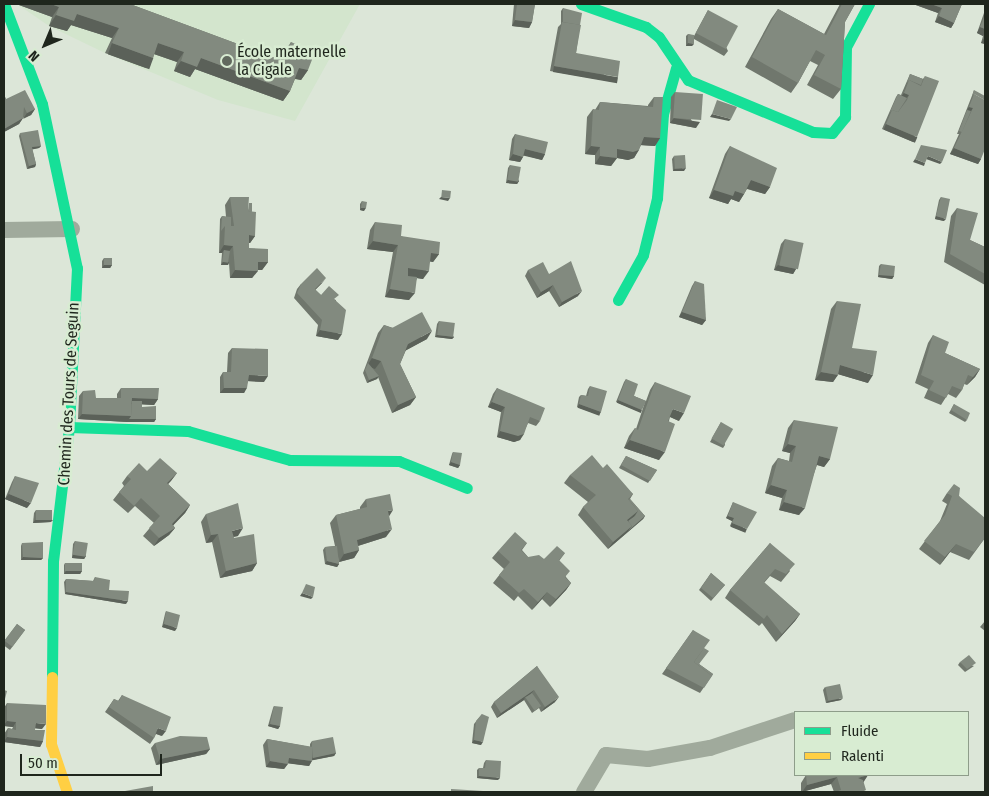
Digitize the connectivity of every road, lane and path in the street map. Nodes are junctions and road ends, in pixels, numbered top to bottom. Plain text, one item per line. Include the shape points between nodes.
1 (4, 4) edge
2 (581, 4) edge
3 (869, 4) edge
4 (676, 68) junction
5 (72, 229) junction
6 (4, 230) edge
7 (618, 300) dead end
8 (69, 428) junction
9 (467, 488) dead end
10 (794, 720) edge
11 (67, 792) edge
12 (584, 792) edge

1 - 5 street, Chemin des Tours de Seguin via 42,104
2 - 4 street via 646,27 668,49
3 - 4 street via 846,47 845,117 832,133 813,132 688,80
4 - 7 street via 663,114 657,198 647,236
5 - 6 street
5 - 8 street, Chemin des Tours de Seguin via 77,268
8 - 9 street via 188,431 290,460 399,462
8 - 11 street, Chemin des Tours de Seguin via 54,562 51,744
10 - 12 street via 710,748 665,756 606,755

